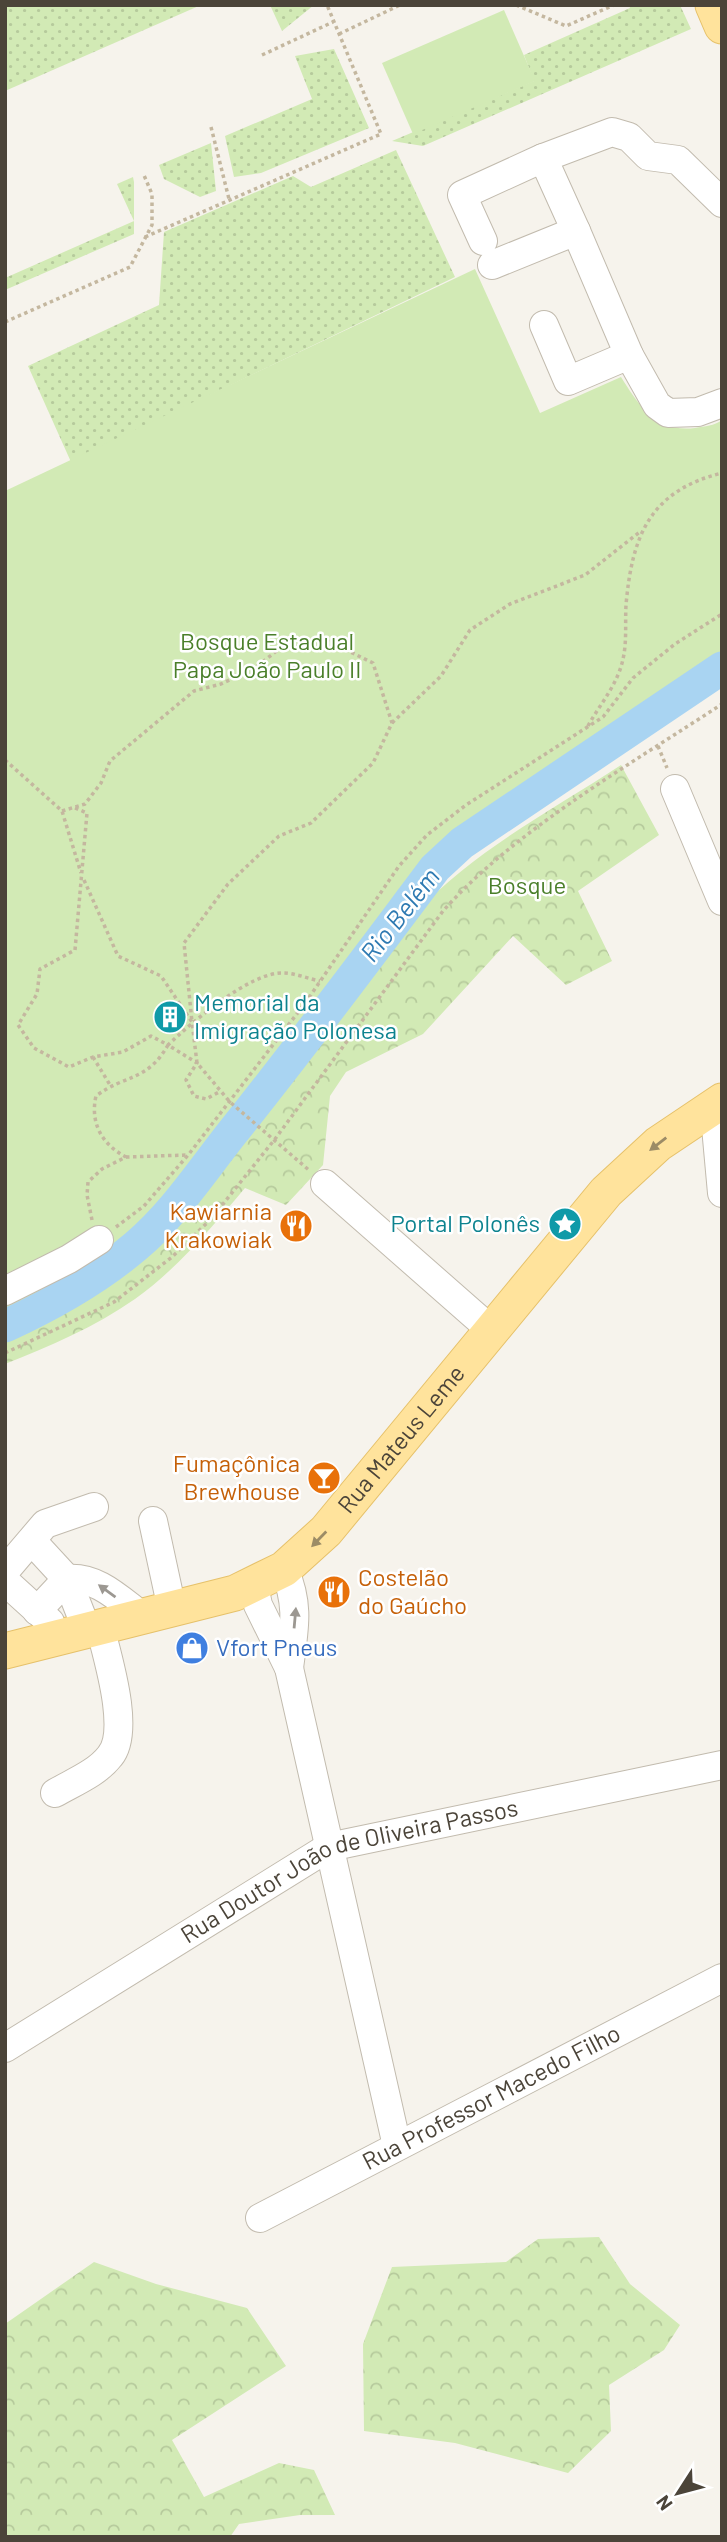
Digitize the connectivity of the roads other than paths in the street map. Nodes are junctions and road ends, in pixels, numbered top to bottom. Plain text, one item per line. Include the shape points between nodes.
1 (713, 5) edge
2 (722, 26) edge
3 (543, 158) junction
4 (722, 203) edge
5 (576, 231) junction
6 (544, 325) dead end
7 (629, 355) junction
8 (722, 404) edge
9 (675, 789) dead end
10 (722, 901) edge
11 (718, 1103) edge
12 (325, 1184) road end
13 (722, 1193) edge
14 (99, 1240) road end
15 (5, 1290) edge
16 (490, 1329) junction
17 (93, 1507) dead end
18 (153, 1521) dead end
19 (32, 1541) junction
20 (285, 1569) junction
21 (5, 1571) edge
22 (67, 1578) junction
23 (5, 1581) edge
24 (254, 1586) junction
25 (37, 1611) junction
26 (157, 1613) junction
27 (84, 1631) junction
28 (5, 1651) edge
29 (289, 1668) junction
30 (722, 1765) edge
31 (55, 1793) dead end
32 (330, 1847) junction
33 (722, 1978) edge
34 (5, 2048) edge
35 (397, 2146) junction
36 (260, 2218) dead end

1 - 2 main road
3 - 4 street via 612,132 620,134 648,156 678,160 687,166
3 - 5 street
3 - 5 street via 462,195 488,253
5 - 7 street
6 - 7 street via 568,381
7 - 8 street via 657,405 668,412 698,412
9 - 10 street
11 - 13 street
11 -> 16 main road, Rua Mateus Leme via 632,1166
12 - 16 street
14 - 15 street
16 -> 20 main road, Rua Mateus Leme via 326,1531
17 - 19 street via 45,1524
18 - 26 street
19 - 21 street
19 - 22 street
20 - 24 main road, Rua Mateus Leme
29 -> 20 street via 296,1600
22 - 25 street
26 -> 22 street via 91,1580
22 - 27 street
23 - 25 street
24 - 26 main road, Rua Mateus Leme
24 - 29 street via 258,1605
25 - 27 street
26 - 27 main road, Rua Mateus Leme
27 - 28 main road, Rua Mateus Leme
27 - 31 street via 116,1696 118,1734 112,1755
29 - 32 street
30 - 32 street, Rua Doutor João de Oliveira Passos
32 - 34 street, Rua Doutor João de Oliveira Passos
32 - 35 street
33 - 35 street, Rua Professor Macedo Filho
35 - 36 street, Rua Professor Macedo Filho

